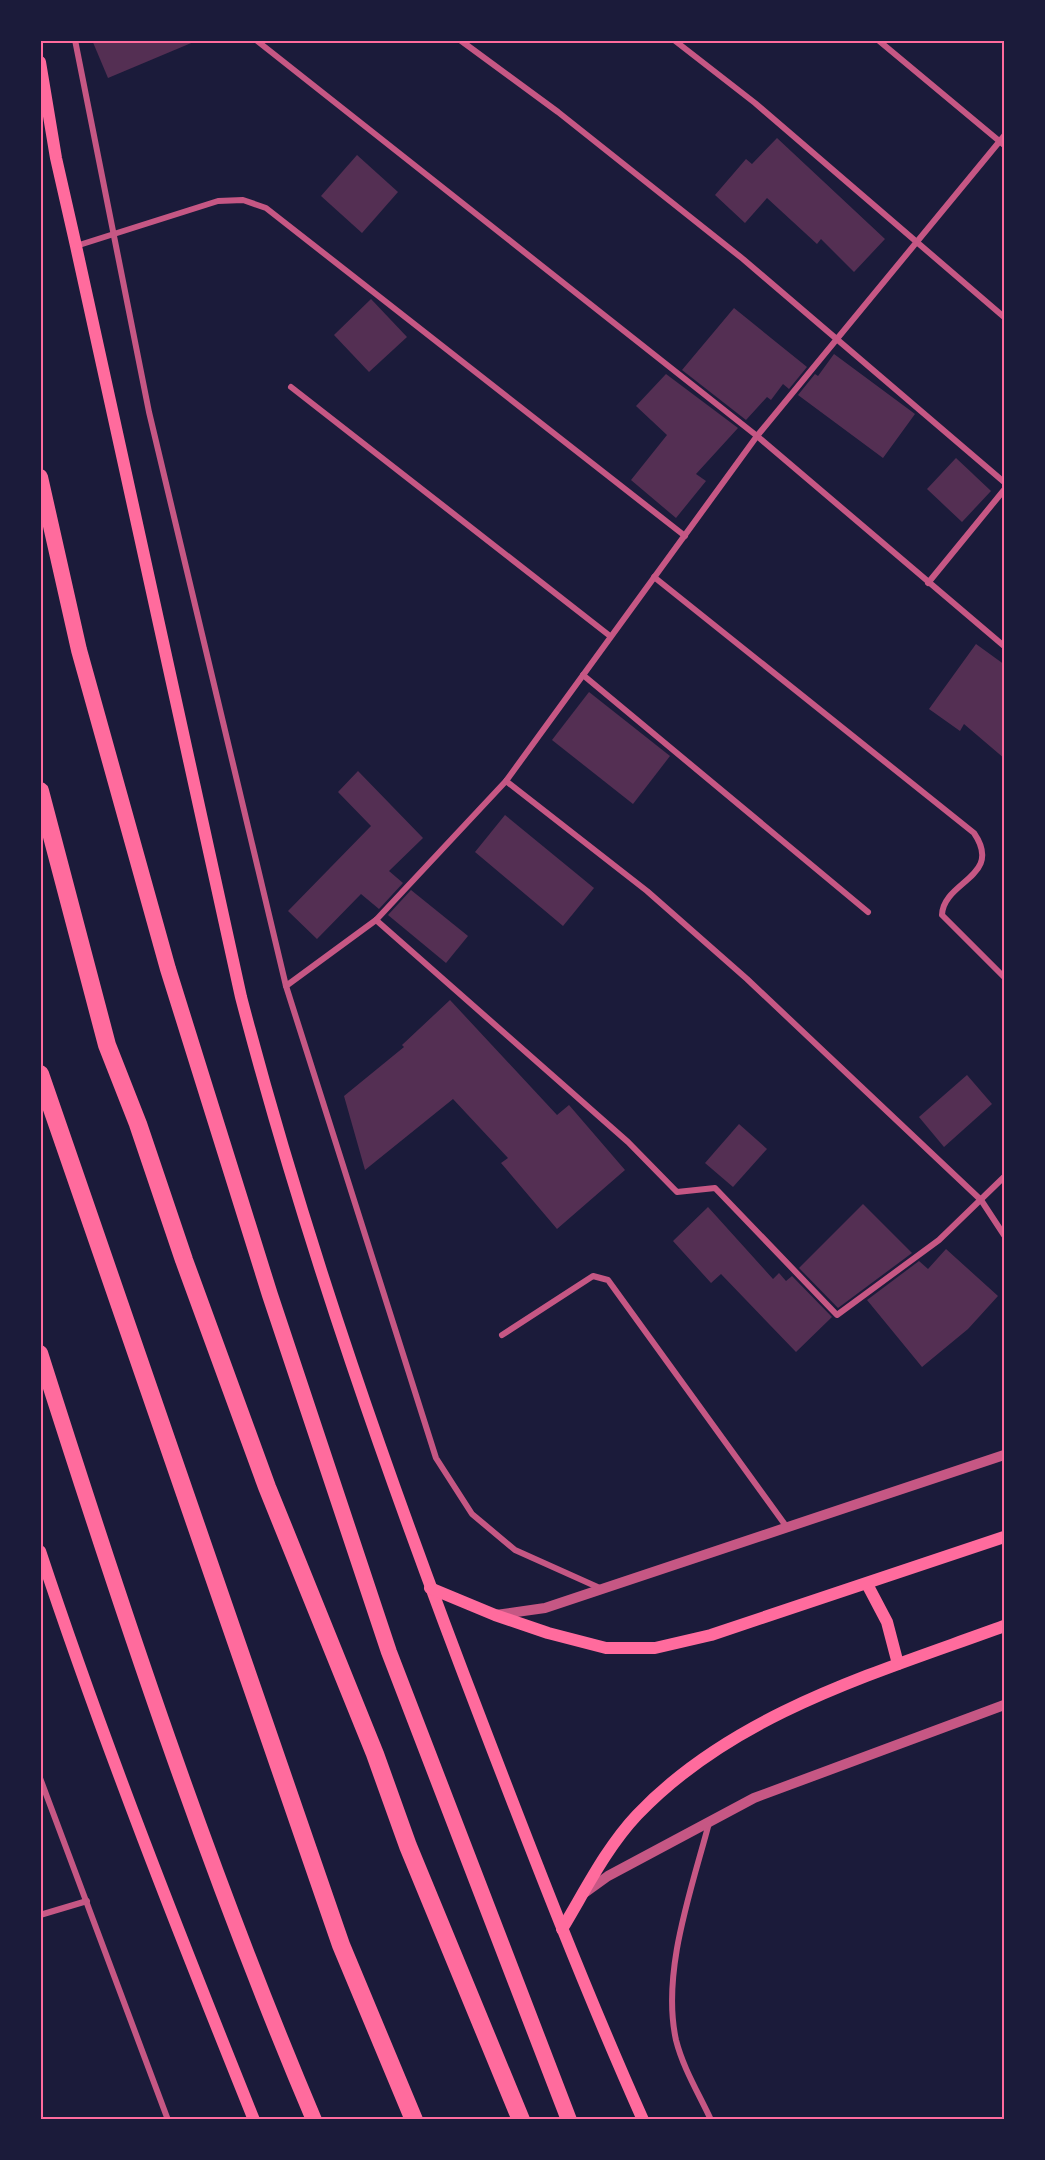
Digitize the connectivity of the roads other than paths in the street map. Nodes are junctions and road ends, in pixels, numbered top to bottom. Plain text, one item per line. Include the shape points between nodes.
1 (75, 40) edge
2 (256, 40) edge
3 (460, 40) edge
4 (674, 40) edge
5 (878, 40) edge
6 (40, 62) edge
7 (1003, 141) edge
8 (113, 235) junction
9 (916, 241) junction
10 (76, 246) junction
11 (1005, 317) edge
12 (835, 339) junction
13 (291, 387) dead end
14 (757, 436) junction
15 (40, 477) edge
16 (1005, 482) edge
17 (1005, 490) edge
18 (685, 536) junction
19 (654, 577) junction
20 (928, 583) junction
21 (610, 636) junction
22 (1005, 646) edge
23 (583, 675) junction
24 (506, 781) junction
25 (40, 791) edge
26 (868, 912) dead end
27 (376, 920) junction
28 (1005, 977) edge
29 (286, 986) junction
30 (40, 1074) edge
31 (1005, 1177) edge
32 (981, 1200) junction
33 (1005, 1235) edge
34 (502, 1335) dead end
35 (40, 1353) edge
36 (1005, 1455) edge
37 (786, 1526) junction
38 (1005, 1537) edge
39 (40, 1551) edge
40 (867, 1584) junction
41 (430, 1588) junction
42 (602, 1589) junction
43 (495, 1616) junction
44 (1005, 1626) edge
45 (898, 1664) junction
46 (1005, 1705) edge
47 (40, 1778) edge
48 (709, 1822) junction
49 (584, 1894) junction
50 (87, 1901) junction
51 (40, 1915) edge
52 (562, 1929) junction
53 (168, 2120) edge
54 (254, 2120) edge
55 (314, 2120) edge
56 (414, 2120) edge
57 (521, 2120) edge
58 (568, 2120) edge
59 (643, 2120) edge
60 (711, 2120) edge

1 - 8 street
2 - 14 street
3 - 12 street via 558,112 734,252
4 - 9 street via 755,103
5 - 7 street
6 - 10 main road
7 - 9 street
8 - 10 street
8 - 18 street via 218,201 243,200 266,208
8 - 29 street via 149,412
9 - 11 street
9 - 12 street
10 - 41 main road via 241,997 268,1099 360,1394
12 - 14 street
12 - 16 street
13 - 21 street
14 - 18 street
14 - 20 street
15 - 58 highway via 79,650 162,946 270,1295 389,1652
17 - 20 street
18 - 19 street
19 - 21 street
19 - 28 street via 974,833 982,844 983,858 945,904 942,915
20 - 22 street
21 - 23 street
23 - 24 street
23 - 26 street
24 - 27 street
24 - 32 street via 646,891 747,979
25 - 57 highway via 107,1045 188,1270 267,1487
27 - 29 street
27 - 32 street via 628,1142 677,1192 715,1188 837,1315 939,1240
29 - 42 street via 436,1458 471,1514 515,1550
30 - 56 highway via 341,1945
31 - 32 street
32 - 33 street
34 - 37 street via 593,1276 608,1280
35 - 55 highway via 108,1567 248,1959
36 - 37 street
37 - 42 street
38 - 40 main road
39 - 54 main road via 159,1884
40 - 43 main road via 711,1635 655,1648 606,1648
40 - 45 main road via 887,1622
41 - 43 main road
41 - 52 main road
42 - 43 street via 544,1608
44 - 45 main road
45 - 49 main road via 770,1718 728,1741 679,1777 636,1816
46 - 48 street via 754,1797
47 - 50 street
48 - 49 street via 608,1876
48 - 60 street via 683,1926 672,2010 684,2063
49 - 52 main road
50 - 51 street
50 - 53 street
52 - 59 main road

